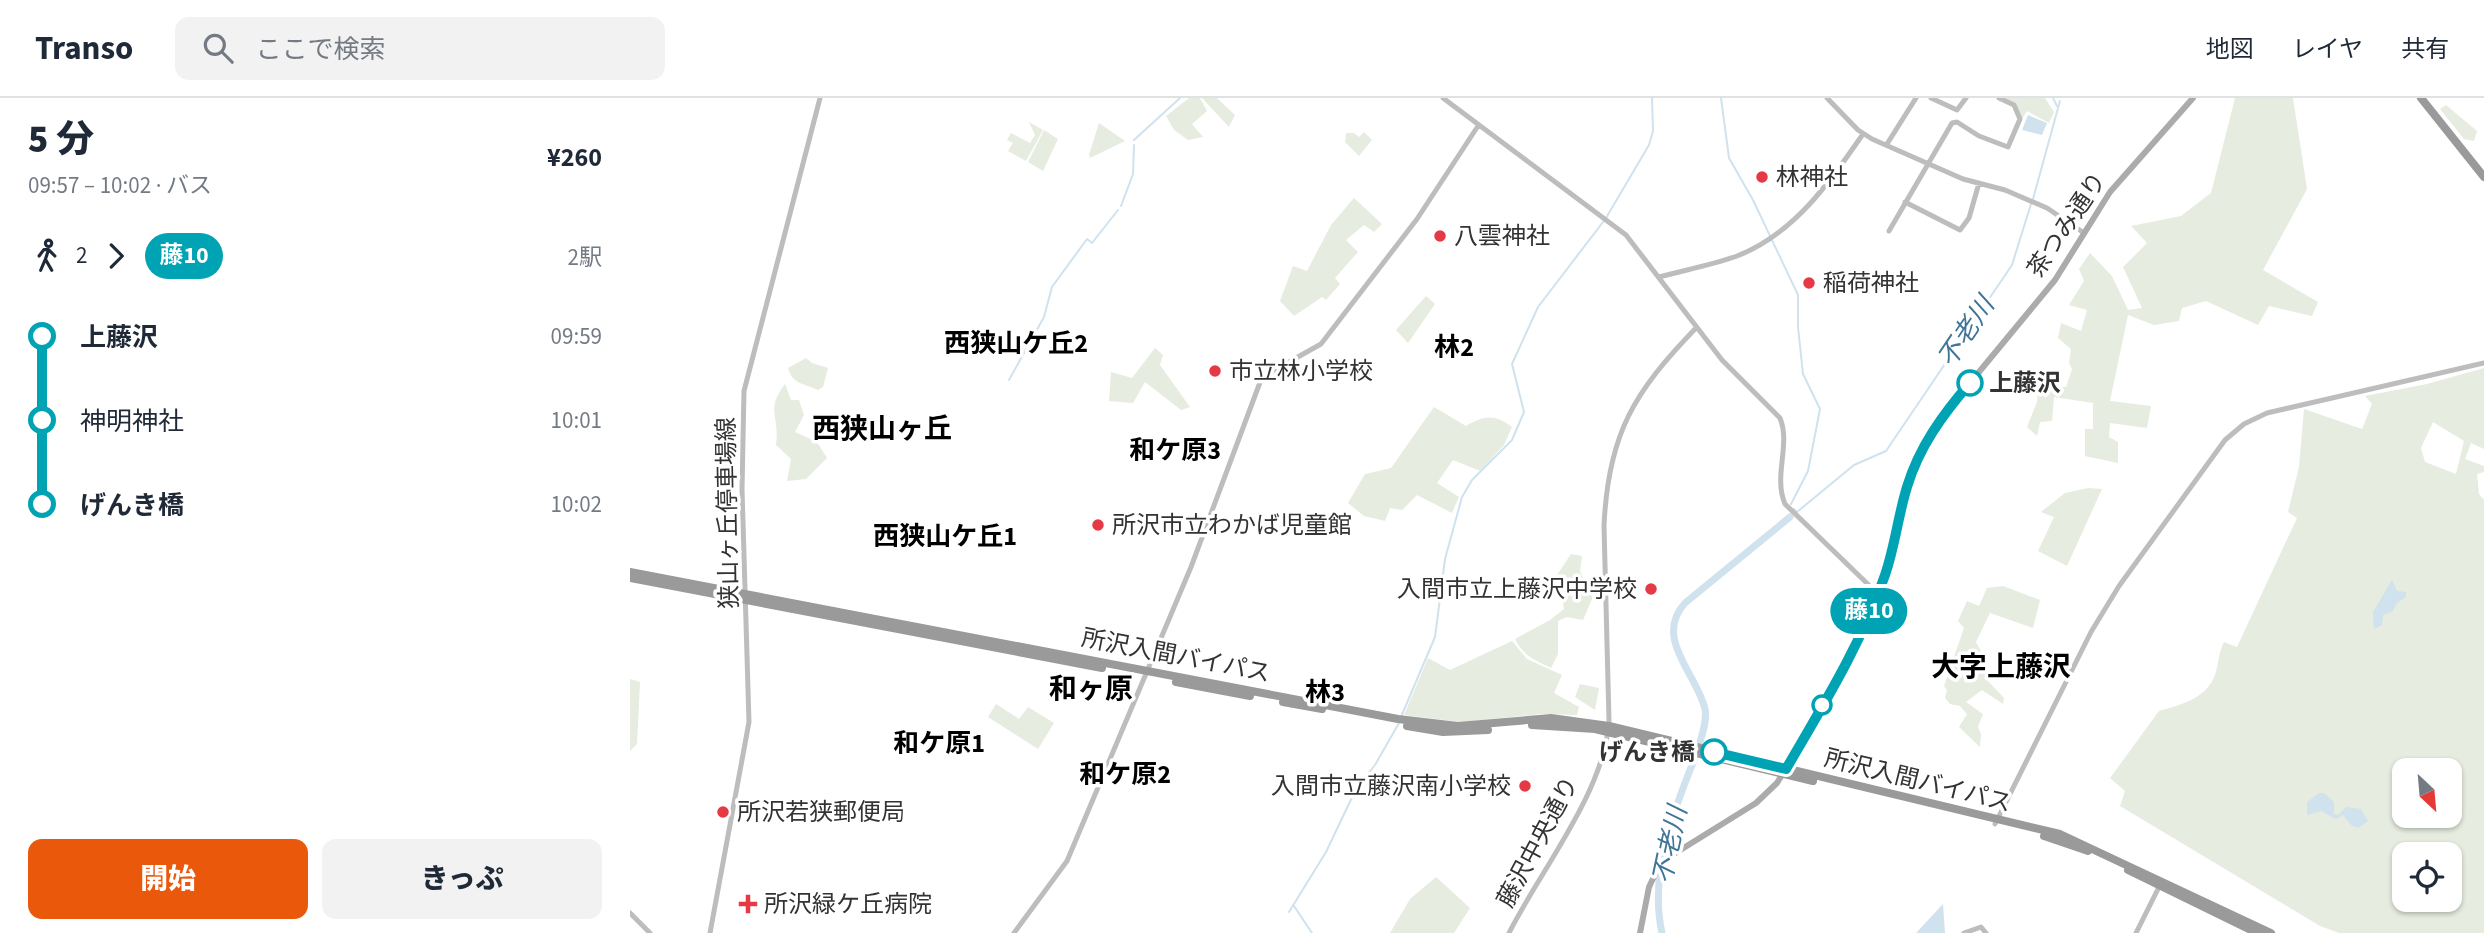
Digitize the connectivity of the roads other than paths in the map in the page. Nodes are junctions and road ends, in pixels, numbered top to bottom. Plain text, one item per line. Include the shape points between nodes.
1 (820, 98) edge
2 (1443, 98) edge
3 (1827, 98) edge
4 (1916, 98) edge
5 (1931, 98) edge
6 (1966, 98) edge
7 (1999, 98) edge
8 (2193, 98) edge
9 (2421, 98) edge
10 (2427, 98) edge
11 (1478, 126) junction
12 (1863, 134) junction
13 (1887, 144) junction
14 (1927, 164) junction
15 (2484, 169) edge
16 (2484, 177) edge
17 (1979, 183) junction
18 (1905, 202) junction
19 (1889, 232) dead end
20 (2084, 233) junction
21 (1659, 277) junction
22 (1696, 328) junction
23 (2484, 363) edge
24 (630, 572) edge
25 (630, 578) edge
26 (1877, 593) junction
27 (748, 597) junction
28 (1146, 673) junction
29 (1608, 729) junction
30 (1784, 772) junction
31 (1996, 822) junction
32 (2161, 883) junction
33 (630, 913) edge
34 (650, 933) edge
35 (710, 933) edge
36 (1014, 933) edge
37 (1509, 933) edge
38 (1640, 933) edge
39 (1964, 933) edge
40 (1986, 933) edge
41 (2136, 933) edge
42 (2257, 933) edge
43 (2271, 933) edge

1 - 27 street, 狭山ヶ丘停車場線 via 744,391 742,489
2 - 11 street
3 - 12 street
4 - 13 street
5 - 6 street via 1957,110
7 - 14 street via 2014,105 2020,119 2008,147 1954,122
8 - 20 main road, 茶つみ通り via 2114,187
9 - 16 highway
10 - 15 highway
11 - 21 street via 1633,242
11 - 28 street via 1417,219 1321,344 1262,377
12 - 13 street
12 - 21 street via 1819,194 1771,238 1737,256
13 - 14 street
14 - 17 street
14 - 18 street
17 - 18 street via 1961,230
17 - 20 street via 2032,201
18 - 19 street
20 - 26 main road, 茶つみ通り via 2055,280 1936,426 1910,478
21 - 22 street
22 - 26 street via 1744,385 1780,418 1784,503
22 - 29 street, 藤沢中央通り via 1636,398 1615,446 1608,476 1604,526
23 - 31 street via 2267,413 2224,440 2091,632
24 - 27 highway, 所沢入間バイパス
25 - 27 highway, 所沢入間バイパス
26 - 30 main road, 茶つみ通り via 1840,673
27 - 28 highway, 所沢入間バイパス
27 - 35 street, 狭山ヶ丘停車場線 via 749,722
28 - 29 highway, 所沢入間バイパス via 1458,732 1551,724
28 - 36 street via 1067,861
29 - 30 highway, 所沢入間バイパス
29 - 37 street, 藤沢中央通り via 1573,820
30 - 31 highway, 所沢入間バイパス
30 - 38 main road, 茶つみ通り via 1756,803 1661,862 1649,887
31 - 32 highway, 所沢入間バイパス via 2060,834
32 - 41 street
32 - 42 highway, 所沢入間バイパス
32 - 43 highway, 所沢入間バイパス
33 - 34 street
39 - 40 street via 1981,927

